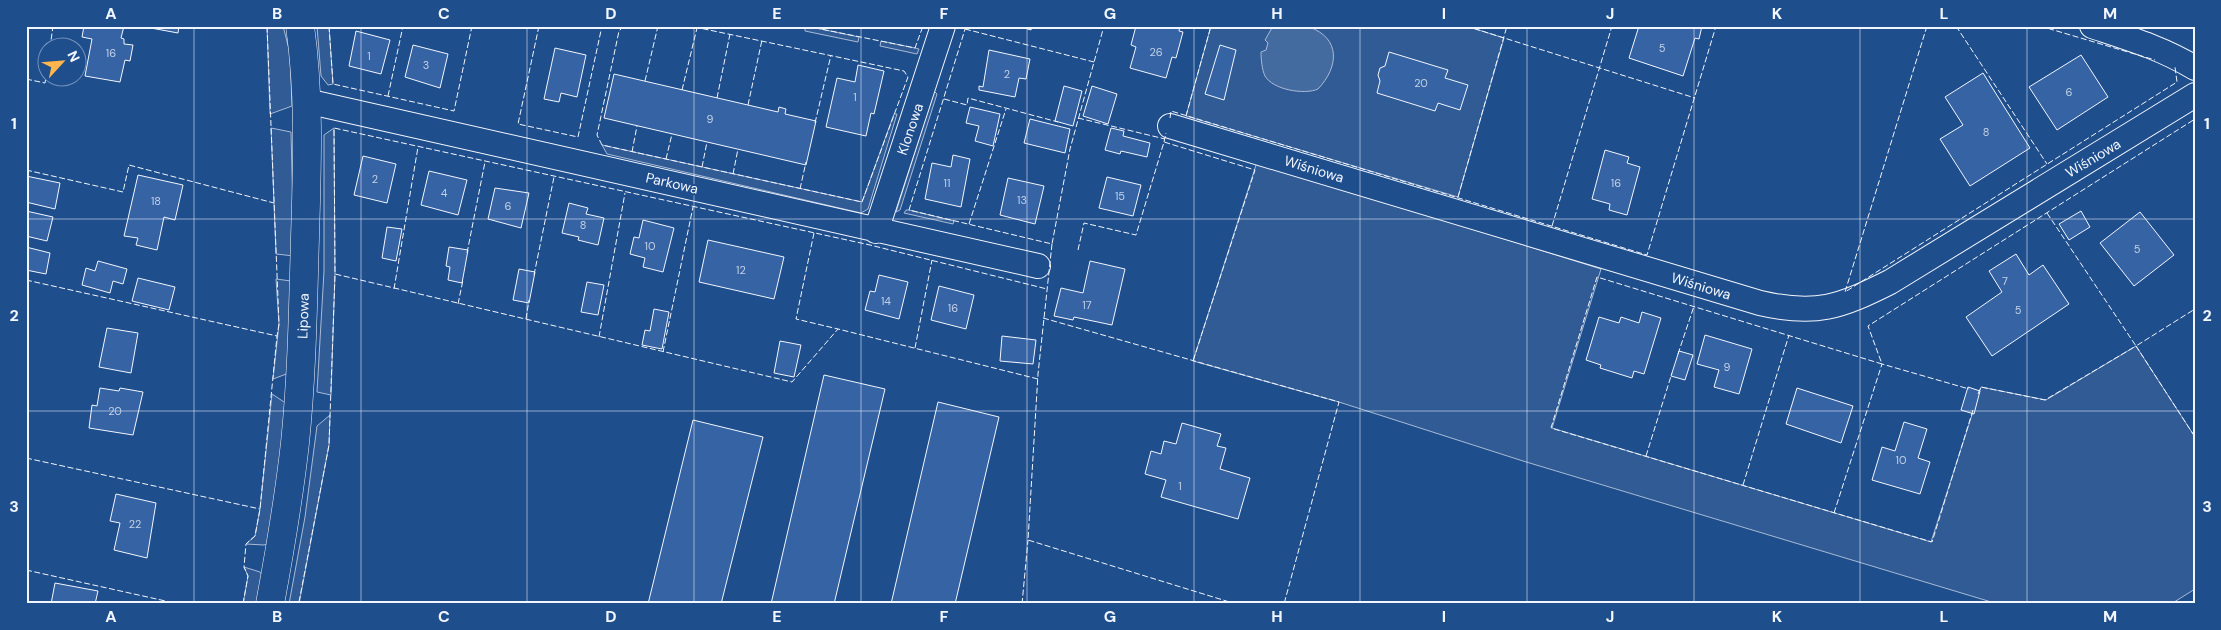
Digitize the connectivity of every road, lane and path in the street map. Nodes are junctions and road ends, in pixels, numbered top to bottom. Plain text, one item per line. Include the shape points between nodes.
1 (300, 26) edge
2 (943, 26) edge
3 (2092, 26) edge
4 (2195, 68) edge
5 (2195, 95) edge
6 (306, 101) junction
7 (1170, 126) dead end
8 (876, 231) junction
9 (1038, 266) dead end
10 (270, 604) edge

1 - 6 street, Lipowa
2 - 8 street, Klonowa
3 - 4 street via 2144,42
5 - 7 street, Wiśniowa via 1890,282 1853,300 1809,310 1788,310 1760,303
6 - 8 street, Parkowa
6 - 10 street, Lipowa via 300,382 286,509
8 - 9 street, Parkowa

